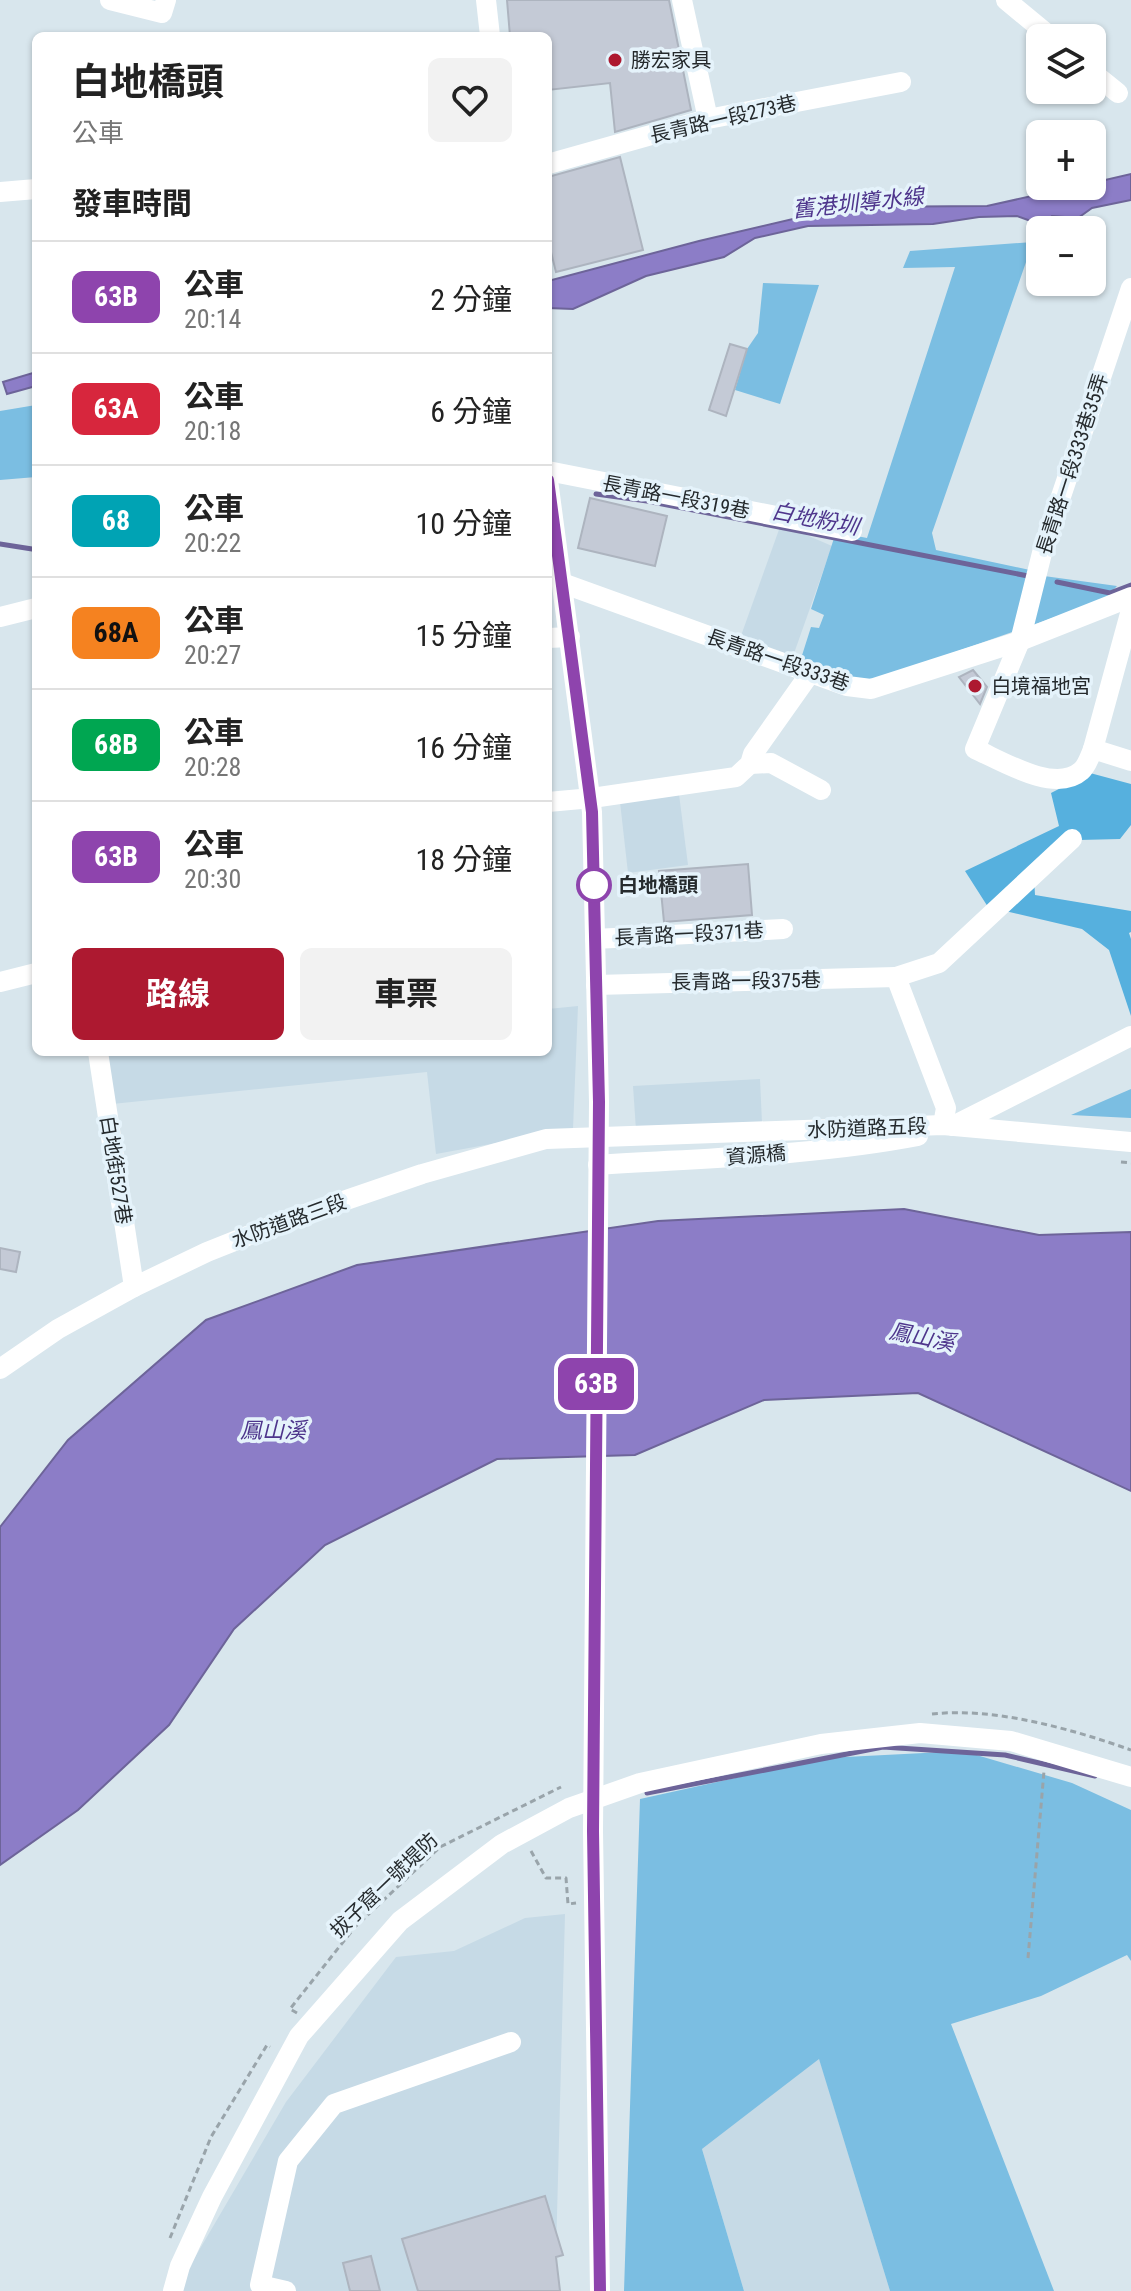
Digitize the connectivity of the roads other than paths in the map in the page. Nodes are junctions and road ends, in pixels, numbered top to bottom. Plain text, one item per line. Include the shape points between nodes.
1 (110, 0) edge
2 (166, 0) edge
3 (486, 0) edge
4 (682, 0) edge
5 (1006, 0) edge
6 (1035, 24) edge
7 (490, 32) edge
8 (901, 82) dead end
9 (1106, 83) edge
10 (1118, 93) dead end
11 (708, 119) junction
12 (552, 163) edge
13 (32, 189) edge
14 (0, 192) edge
15 (1131, 288) edge
16 (552, 472) edge
17 (552, 509) edge
18 (852, 531) dead end
19 (562, 583) junction
20 (1131, 597) edge
21 (32, 607) edge
22 (1131, 610) edge
23 (0, 617) edge
24 (570, 637) junction
25 (552, 638) edge
26 (1020, 641) junction
27 (811, 672) junction
28 (1093, 749) junction
29 (1131, 761) edge
30 (750, 764) junction
31 (821, 790) dead end
32 (592, 798) junction
33 (552, 802) edge
34 (1072, 839) dead end
35 (783, 929) dead end
36 (595, 939) junction
37 (32, 974) edge
38 (896, 977) junction
39 (0, 982) edge
40 (596, 985) junction
41 (1131, 1036) edge
42 (99, 1056) edge
43 (943, 1125) junction
44 (602, 1137) joint
45 (1131, 1142) edge
46 (598, 1165) junction
47 (134, 1287) junction
48 (0, 1369) edge
49 (1131, 1777) edge
50 (511, 2042) dead end
51 (173, 2291) edge
52 (286, 2291) edge
53 (600, 2291) edge

1 - 2 street via 162,13
3 - 7 street
4 - 11 street
5 - 6 street
8 - 11 street, 長青路一段273巷
9 - 10 street
11 - 12 street, 長青路一段273巷
13 - 14 street
15 - 26 street, 長青路一段333巷35弄 via 1042,553
16 - 18 street, 長青路一段319巷
17 - 19 street
19 - 24 street
19 - 27 street, 長青路一段333巷
20 - 26 street, 長青路一段333巷
21 - 23 street
22 - 28 street
24 - 25 street
24 - 32 street
26 - 27 street, 長青路一段333巷 via 871,689
26 - 28 street, 長青路一段333巷35弄 via 975,749 1043,779 1072,778 1085,769
27 - 30 street
28 - 29 street
30 - 31 street via 771,763
30 - 32 street via 736,777
32 - 33 street
32 - 36 street
34 - 38 street, 長青路一段375巷 via 939,963
35 - 36 street, 長青路一段371巷
36 - 40 street
37 - 39 street
38 - 40 street, 長青路一段375巷
38 - 43 street via 946,1108
40 - 46 street
41 - 46 street, 資源橋 via 944,1131 878,1144
42 - 47 street, 白地街527巷
43 - 44 street, 水防道路五段
43 - 45 street, 水防道路五段
44 - 47 street, 水防道路三段 via 546,1139 422,1174 272,1226
46 - 53 street via 593,1831
47 - 48 street, 水防道路三段
49 - 51 street via 1011,1741 920,1733 821,1744 640,1783 569,1808 502,1844 400,1921 299,2036 212,2197
50 - 52 street via 334,2104 288,2161 260,2285

